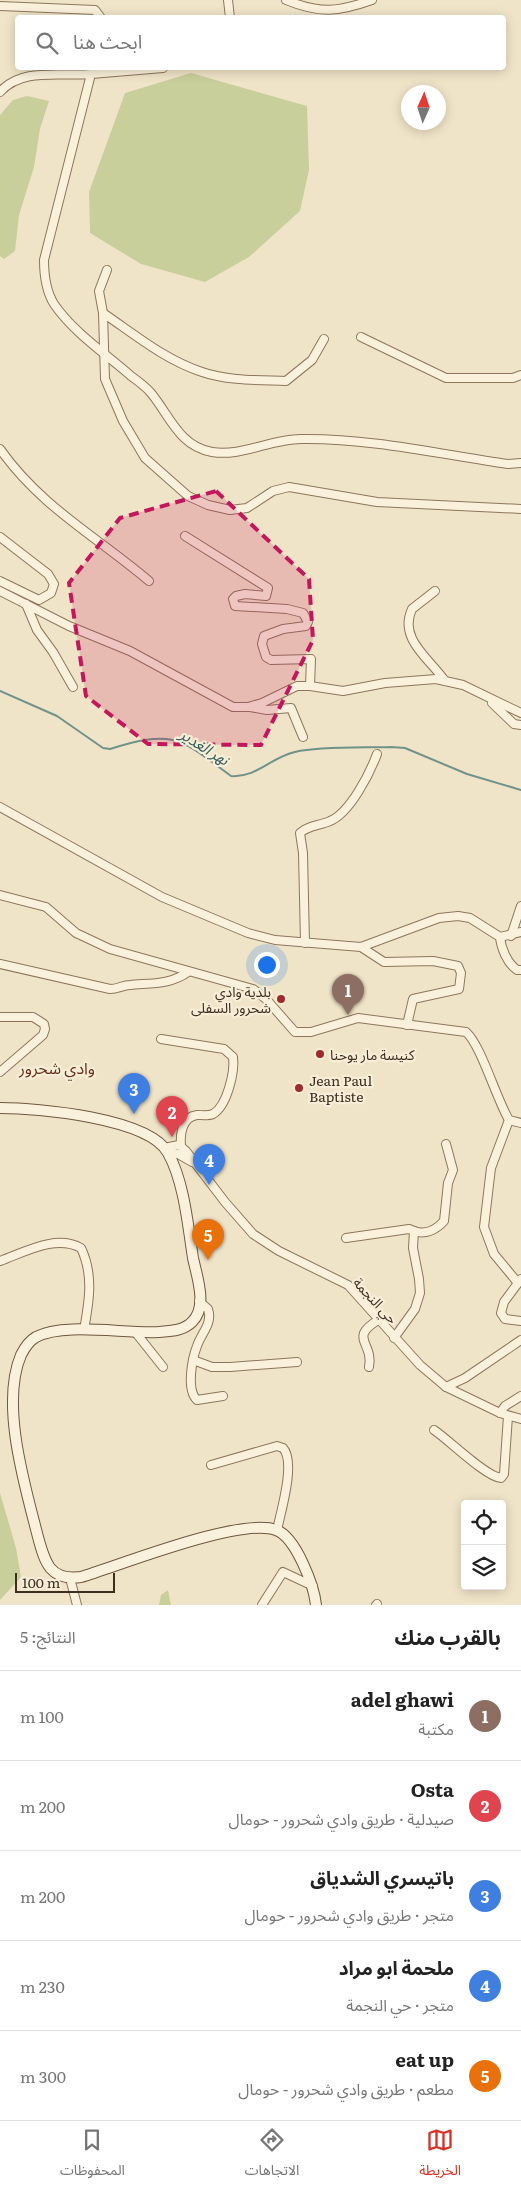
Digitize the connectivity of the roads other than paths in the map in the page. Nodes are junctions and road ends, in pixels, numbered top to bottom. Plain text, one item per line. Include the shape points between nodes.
1 (228, 0) edge
2 (286, 0) edge
3 (372, 0) edge
4 (0, 6) edge
5 (99, 15) edge
6 (230, 15) edge
7 (78, 70) edge
8 (139, 70) edge
9 (90, 74) junction
10 (75, 76) junction
11 (0, 92) edge
12 (107, 270) dead end
13 (103, 313) junction
14 (361, 337) dead end
15 (324, 339) dead end
16 (104, 352) junction
17 (521, 375) edge
18 (0, 449) edge
19 (521, 463) edge
20 (521, 509) edge
21 (185, 536) dead end
22 (0, 537) edge
23 (0, 581) edge
24 (148, 581) dead end
25 (0, 591) edge
26 (435, 591) dead end
27 (26, 604) junction
28 (444, 681) junction
29 (310, 686) junction
30 (73, 688) dead end
31 (488, 699) junction
32 (248, 707) junction
33 (521, 713) edge
34 (521, 725) edge
35 (303, 737) dead end
36 (377, 754) dead end
37 (0, 807) edge
38 (0, 895) edge
39 (521, 906) edge
40 (521, 932) edge
41 (500, 936) junction
42 (511, 936) junction
43 (305, 943) junction
44 (361, 947) junction
45 (0, 957) edge
46 (3, 964) edge
47 (521, 970) edge
48 (188, 972) junction
49 (0, 1017) edge
50 (407, 1025) junction
51 (161, 1039) dead end
52 (0, 1072) edge
53 (0, 1108) edge
54 (509, 1120) junction
55 (521, 1123) edge
56 (446, 1144) dead end
57 (181, 1146) junction
58 (166, 1150) junction
59 (194, 1163) junction
60 (414, 1231) junction
61 (346, 1238) dead end
62 (0, 1262) edge
63 (519, 1281) edge
64 (199, 1301) junction
65 (380, 1319) junction
66 (521, 1321) edge
67 (84, 1330) junction
68 (136, 1334) junction
69 (394, 1338) junction
70 (521, 1340) edge
71 (193, 1360) junction
72 (297, 1362) dead end
73 (163, 1367) dead end
74 (369, 1367) dead end
75 (446, 1387) junction
76 (223, 1396) dead end
77 (521, 1396) edge
78 (500, 1413) junction
79 (508, 1416) junction
80 (521, 1420) edge
81 (434, 1430) dead end
82 (211, 1465) dead end
83 (277, 1530) junction
84 (70, 1578) junction
85 (313, 1586) junction
86 (318, 1602) edge
87 (77, 1605) edge
88 (262, 1605) edge

1 - 6 street
2 - 3 street via 313,9 345,10
4 - 5 street via 95,10
7 - 10 street
8 - 9 street
9 - 10 street
9 - 16 street via 46,242 44,276 53,302 68,321
10 - 11 street via 28,75 8,82
12 - 13 street via 99,291
13 - 15 street via 166,356 203,373 251,380 286,381 312,360
13 - 16 street
14 - 17 street via 446,378 513,378
16 - 19 street via 151,393 173,428 195,447 211,452 229,453 300,438 391,445 481,460
16 - 20 street via 105,379 123,421 145,458 188,496 208,505 230,510 247,508 273,491 289,487 377,502
18 - 24 street via 17,472 56,510
21 - 29 street via 268,588 266,596 236,596 233,600 235,606 304,613 308,622 306,626 273,632 264,636 262,644 266,657 271,660 311,659
22 - 23 street via 48,574 54,584 51,593 39,600
25 - 27 street
26 - 28 street via 412,609 409,630 415,646
27 - 30 street via 36,630 54,652
27 - 32 street via 130,651 222,703
28 - 29 street via 405,681 343,691
28 - 31 street via 462,685
29 - 32 street via 297,686
31 - 33 street
31 - 34 street via 514,724
32 - 35 street via 266,710 291,708
36 - 43 street via 359,791 336,818 300,833
37 - 43 street via 162,897 248,933
38 - 48 street via 46,907 76,933 110,949
39 - 42 street
40 - 42 street
41 - 42 street
41 - 44 street via 470,918 458,916 439,918
41 - 47 street via 502,948 512,966
43 - 44 street
44 - 50 street via 389,963 433,961 458,966 461,973 459,990 413,999
45 - 46 street
46 - 48 street via 110,989 127,984 168,981
48 - 50 street via 253,989 295,1032 304,1033 358,1018
49 - 52 street via 33,1017 44,1024 45,1029 43,1035
50 - 54 street via 462,1031 470,1035
51 - 57 street via 224,1049 233,1057 227,1094 212,1114 188,1119 181,1132
53 - 58 main road via 78,1115 128,1126 149,1136
54 - 55 street
54 - 63 street via 490,1173 484,1226 494,1254
56 - 60 street via 453,1170 448,1182 444,1221 429,1231
57 - 58 street via 171,1145
57 - 59 street, حي النجمة
58 - 59 street
58 - 64 main road via 178,1182 189,1232
59 - 65 street, حي النجمة via 253,1234 348,1285
60 - 61 street via 409,1229
60 - 69 street via 413,1248 420,1294
62 - 67 street via 51,1243 72,1243 81,1248 90,1272
63 - 66 street via 504,1302 501,1313 505,1319
64 - 68 main road via 197,1316 187,1327
64 - 71 street via 208,1309 209,1319
65 - 69 street, حي النجمة
65 - 74 street via 362,1334 370,1359
67 - 68 main road
67 - 84 main road via 48,1333 27,1345 15,1368 10,1400 17,1454 42,1551 50,1570
68 - 73 street
69 - 75 street, حي النجمة
70 - 75 street
71 - 72 street via 212,1367
71 - 76 street via 194,1397 202,1401
75 - 78 street, حي النجمة
77 - 78 street
78 - 79 street, حي النجمة
79 - 80 street, حي النجمة
79 - 81 street via 504,1474 501,1478
82 - 83 street via 277,1446 283,1448 287,1455 287,1481
83 - 84 main road via 252,1528 220,1534
83 - 85 main road via 292,1546
84 - 87 street
85 - 86 main road
85 - 88 street via 283,1572

